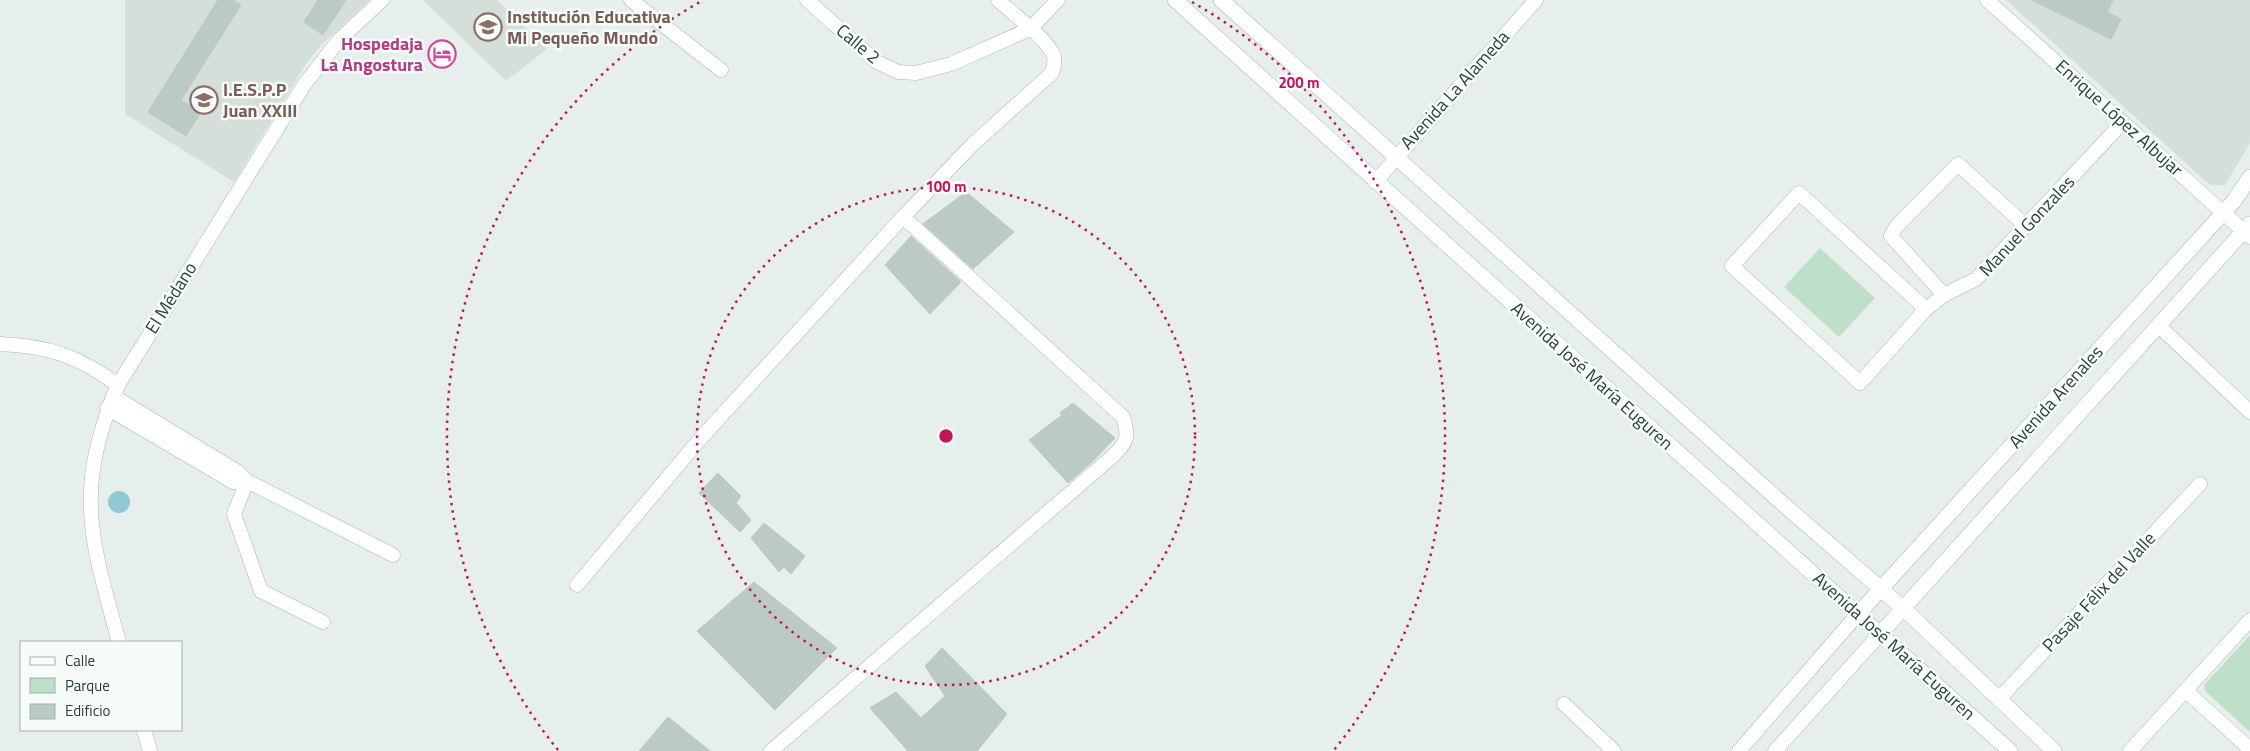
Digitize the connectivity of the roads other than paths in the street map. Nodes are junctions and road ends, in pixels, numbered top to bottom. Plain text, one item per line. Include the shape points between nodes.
1 (382, 0) edge
2 (631, 0) edge
3 (807, 0) edge
4 (1058, 0) edge
5 (1175, 0) edge
6 (1221, 0) edge
7 (1536, 0) edge
8 (1987, 0) edge
9 (1002, 1) edge
10 (1030, 29) junction
11 (721, 70) dead end
12 (2123, 122) junction
13 (1395, 158) junction
14 (2250, 177) edge
15 (1375, 182) junction
16 (2223, 213) junction
17 (903, 217) junction
18 (2027, 227) junction
19 (2248, 231) edge
20 (1944, 295) junction
21 (1926, 309) junction
22 (2159, 326) junction
23 (0, 344) edge
24 (112, 397) junction
25 (2250, 412) edge
26 (247, 480) junction
27 (2200, 484) dead end
28 (393, 555) dead end
29 (577, 585) dead end
30 (1882, 589) junction
31 (1904, 609) junction
32 (1858, 614) junction
33 (2250, 620) edge
34 (323, 622) dead end
35 (1880, 634) junction
36 (120, 641) edge
37 (2186, 691) junction
38 (1999, 699) junction
39 (1564, 704) dead end
40 (144, 731) edge
41 (2250, 749) edge
42 (150, 751) edge
43 (771, 751) edge
44 (1614, 751) edge
45 (1739, 751) edge
46 (1775, 751) edge
47 (2010, 751) edge
48 (2054, 751) edge
49 (2130, 751) edge

1 - 24 street, El Médano via 338,41 304,85
2 - 11 street
3 - 10 street, Calle 2 via 877,62 898,72 916,73 951,64
4 - 10 street
5 - 15 street, Avenida José María Euguren
6 - 13 street, Avenida José María Euguren
7 - 13 street, Avenida La Alameda
8 - 12 street, Enrique López Albujar
9 - 10 street
10 - 17 street via 1053,54 1052,74 973,144
12 - 16 street, Enrique López Albujar
12 - 18 street, Manuel Gonzales
13 - 15 street, Avenida La Alameda
13 - 30 street, Avenida José María Euguren
14 - 16 street, Avenida Arenales
15 - 32 street, Avenida José María Euguren
16 - 19 street, Enrique López Albujar
16 - 30 street, Avenida Arenales
17 - 29 street via 701,438
17 - 43 street via 1123,417 1128,434 1113,456
18 - 20 street, Manuel Gonzales via 1976,279
18 - 20 street via 1958,164 1891,236
19 - 22 street, Avenida Arenales
20 - 21 street, Manuel Gonzales
21 - 21 street, Manuel Gonzales via 1860,383 1732,266 1799,193
22 - 25 street
22 - 31 street, Avenida Arenales
23 - 24 street via 25,345 63,354 91,366
24 - 26 street
24 - 36 street, El Médano via 94,456 90,516 97,561
26 - 28 street
26 - 34 street via 234,514 262,591
27 - 38 street, Pasaje Félix del Valle
30 - 31 street, Avenida José María Euguren
30 - 32 street, Avenida Arenales
31 - 35 street, Avenida Arenales
31 - 38 street, Avenida José María Euguren
32 - 35 street, Avenida José María Euguren
32 - 45 street
33 - 37 street
35 - 46 street
35 - 47 street, Avenida José María Euguren
37 - 41 street
37 - 49 street
38 - 48 street, Avenida José María Euguren
39 - 44 street
40 - 42 street

